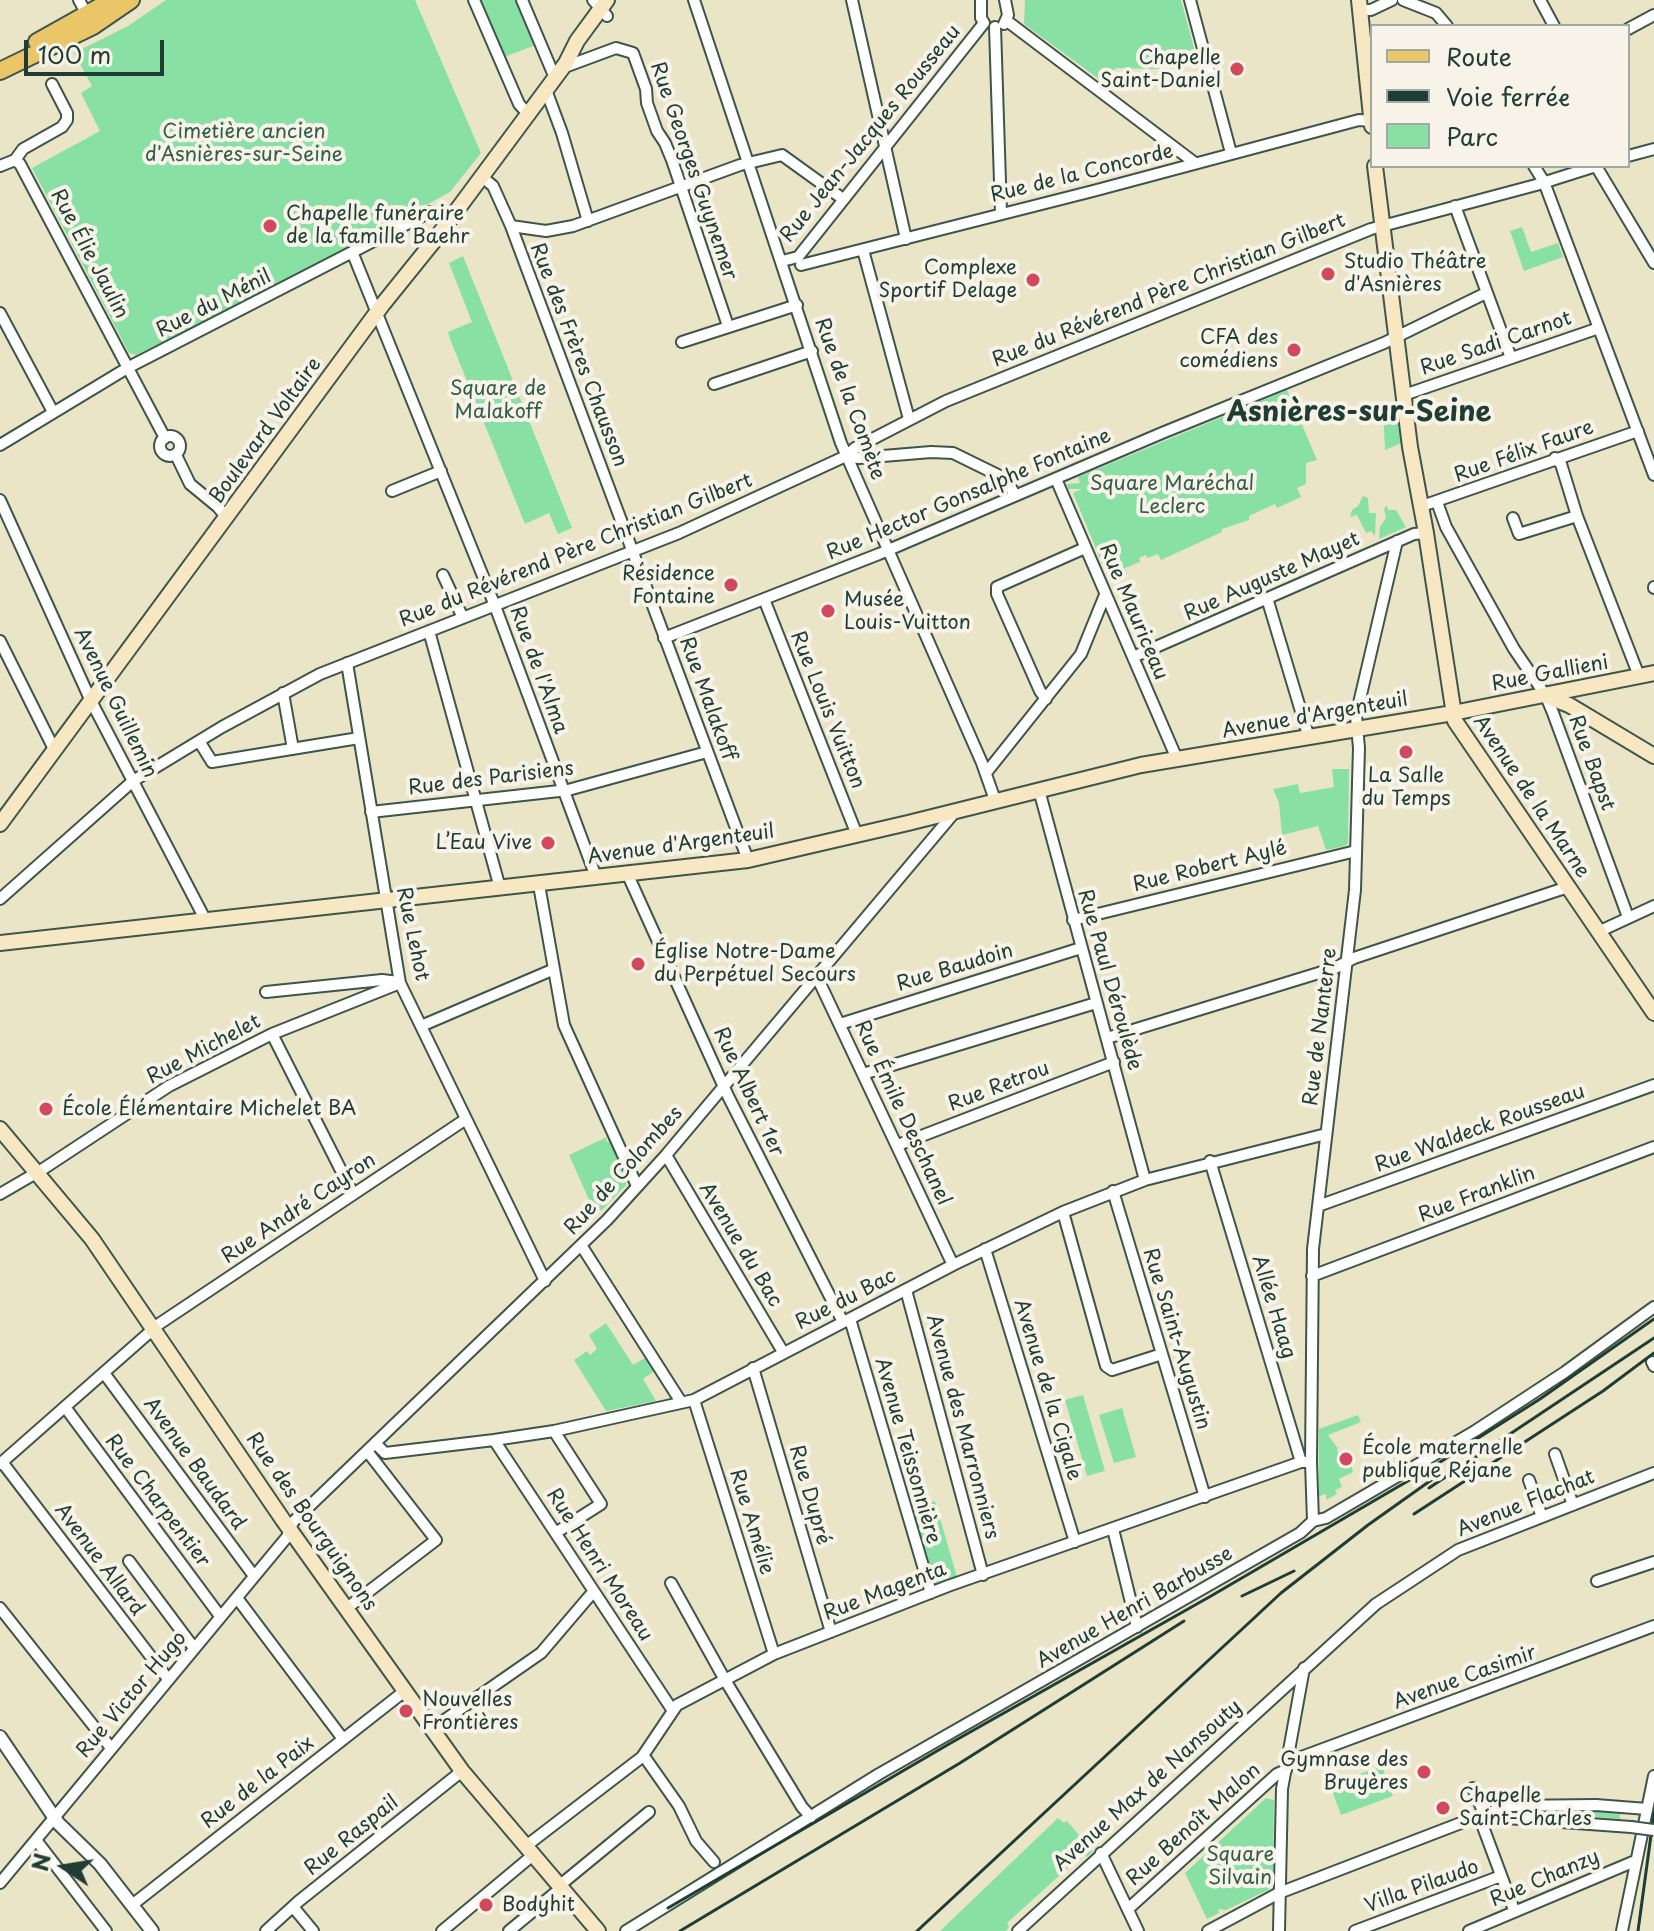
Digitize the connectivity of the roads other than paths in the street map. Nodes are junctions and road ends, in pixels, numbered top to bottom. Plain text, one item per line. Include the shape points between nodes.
1 (112, 0) edge
2 (131, 0) edge
3 (474, 0) edge
4 (522, 0) edge
5 (618, 0) edge
6 (694, 0) edge
7 (852, 0) edge
8 (980, 0) edge
9 (1005, 0) edge
10 (1190, 0) edge
11 (1392, 0) edge
12 (1403, 0) edge
13 (1540, 0) edge
14 (1360, 5) edge
15 (602, 6) edge
16 (1654, 15) edge
17 (87, 16) edge
18 (1007, 21) junction
19 (1445, 24) edge
20 (1553, 24) edge
21 (989, 25) junction
22 (1630, 28) edge
23 (0, 61) edge
24 (0, 71) edge
25 (557, 75) junction
26 (52, 84) dead end
27 (1370, 102) edge
28 (528, 114) junction
29 (1370, 122) edge
30 (885, 147) junction
31 (1654, 149) edge
32 (1231, 153) junction
33 (1630, 155) edge
34 (15, 160) junction
35 (1195, 163) junction
36 (749, 164) junction
37 (0, 166) edge
38 (1375, 168) edge
39 (1535, 168) edge
40 (1590, 168) edge
41 (1597, 168) edge
42 (481, 176) junction
43 (1544, 182) junction
44 (680, 187) junction
45 (843, 199) junction
46 (1455, 206) junction
47 (1001, 213) junction
48 (588, 221) junction
49 (448, 222) junction
50 (511, 226) junction
51 (1382, 226) junction
52 (906, 239) junction
53 (863, 250) junction
54 (353, 254) junction
55 (782, 261) junction
56 (800, 261) junction
57 (1654, 263) edge
58 (786, 273) junction
59 (1486, 293) junction
60 (797, 305) junction
61 (0, 313) edge
62 (376, 314) junction
63 (728, 326) junction
64 (1599, 328) junction
65 (1395, 336) junction
66 (682, 342) dead end
67 (812, 351) junction
68 (1511, 358) junction
69 (129, 367) junction
70 (714, 384) dead end
71 (1404, 395) junction
72 (53, 412) junction
73 (909, 419) junction
74 (1638, 431) junction
75 (0, 444) edge
76 (846, 456) junction
77 (1555, 458) junction
78 (441, 471) junction
79 (1654, 474) edge
80 (1056, 479) junction
81 (392, 491) dead end
82 (1015, 495) junction
83 (0, 500) edge
84 (1437, 502) junction
85 (1422, 506) junction
86 (1577, 516) junction
87 (227, 518) junction
88 (1513, 518) dead end
89 (1426, 533) junction
90 (1397, 541) junction
91 (1085, 548) junction
92 (887, 550) junction
93 (633, 551) junction
94 (443, 575) dead end
95 (1105, 595) junction
96 (1267, 598) junction
97 (764, 599) junction
98 (495, 606) junction
99 (463, 618) junction
100 (429, 631) junction
101 (664, 638) junction
102 (0, 641) edge
103 (1133, 657) junction
104 (347, 663) junction
105 (1646, 674) edge
106 (283, 693) junction
107 (1546, 696) junction
108 (90, 699) junction
109 (1046, 699) junction
110 (1453, 713) junction
111 (1357, 729) junction
112 (359, 738) junction
113 (1309, 738) junction
114 (199, 741) junction
115 (54, 749) junction
116 (293, 749) junction
117 (707, 752) junction
118 (1654, 756) edge
119 (1177, 759) junction
120 (986, 773) junction
121 (133, 781) junction
122 (563, 790) junction
123 (1039, 790) junction
124 (475, 800) junction
125 (995, 800) junction
126 (955, 811) junction
127 (371, 812) junction
128 (2, 816) edge
129 (857, 835) junction
130 (1356, 851) junction
131 (748, 860) junction
132 (627, 873) junction
133 (596, 877) junction
134 (539, 885) junction
135 (1568, 887) junction
136 (500, 888) junction
137 (0, 899) edge
138 (385, 901) junction
139 (1654, 906) edge
140 (1628, 917) junction
141 (205, 919) junction
142 (1073, 920) junction
143 (1598, 932) junction
144 (0, 943) edge
145 (1081, 948) junction
146 (1346, 962) junction
147 (552, 970) junction
148 (817, 977) junction
149 (400, 983) junction
150 (266, 992) dead end
151 (1096, 1003) junction
152 (1654, 1013) edge
153 (840, 1024) junction
154 (421, 1026) junction
155 (272, 1034) junction
156 (1107, 1038) junction
157 (1114, 1062) junction
158 (863, 1074) junction
159 (724, 1085) junction
160 (1654, 1085) edge
161 (466, 1119) junction
162 (0, 1129) edge
163 (1326, 1134) junction
164 (898, 1145) junction
165 (1654, 1147) edge
166 (666, 1155) junction
167 (1210, 1161) junction
168 (36, 1172) junction
169 (1145, 1180) junction
170 (637, 1186) junction
171 (1113, 1191) junction
172 (0, 1194) edge
173 (353, 1194) junction
174 (1318, 1206) junction
175 (1063, 1212) junction
176 (581, 1245) junction
177 (985, 1249) junction
178 (953, 1265) junction
179 (1312, 1276) junction
180 (545, 1281) junction
181 (906, 1290) junction
182 (1654, 1307) edge
183 (846, 1320) junction
184 (153, 1330) junction
185 (783, 1352) junction
186 (1162, 1354) junction
187 (753, 1368) junction
188 (104, 1373) junction
189 (694, 1400) junction
190 (681, 1402) junction
191 (65, 1407) junction
192 (554, 1431) junction
193 (494, 1440) junction
194 (371, 1447) junction
195 (385, 1453) junction
196 (1555, 1454) dead end
197 (1306, 1462) junction
198 (1, 1463) edge
199 (379, 1464) junction
200 (1654, 1473) edge
201 (1529, 1480) dead end
202 (1205, 1497) junction
203 (1573, 1505) junction
204 (1542, 1517) junction
205 (1313, 1521) junction
206 (290, 1529) junction
207 (1113, 1529) junction
208 (557, 1532) junction
209 (1075, 1542) junction
210 (129, 1561) dead end
211 (1654, 1562) edge
212 (983, 1575) junction
213 (254, 1576) junction
214 (1597, 1581) dead end
215 (671, 1583) dead end
216 (593, 1592) junction
217 (931, 1593) junction
218 (237, 1598) junction
219 (0, 1608) edge
220 (347, 1608) junction
221 (220, 1616) junction
222 (1654, 1626) edge
223 (1137, 1627) junction
224 (831, 1632) junction
225 (194, 1648) junction
226 (774, 1654) junction
227 (1304, 1668) junction
228 (168, 1679) junction
229 (725, 1680) junction
230 (406, 1690) junction
231 (673, 1711) junction
232 (433, 1728) junction
233 (0, 1737) edge
234 (343, 1739) junction
235 (111, 1748) junction
236 (642, 1757) junction
237 (1287, 1766) junction
238 (462, 1771) junction
239 (1654, 1776) edge
240 (1473, 1788) dead end
241 (1647, 1809) junction
242 (649, 1812) dead end
243 (1485, 1816) junction
244 (811, 1817) junction
245 (54, 1818) junction
246 (1654, 1830) edge
247 (36, 1840) junction
248 (530, 1850) junction
249 (1101, 1853) junction
250 (1635, 1861) junction
251 (714, 1862) dead end
252 (1501, 1876) junction
253 (0, 1883) edge
254 (560, 1887) junction
255 (1279, 1893) junction
256 (132, 1905) junction
257 (294, 1908) junction
258 (1128, 1909) junction
259 (1514, 1910) junction
260 (106, 1931) edge
261 (152, 1931) edge
262 (266, 1931) edge
263 (313, 1931) edge
264 (442, 1931) edge
265 (509, 1931) edge
266 (598, 1931) edge
267 (626, 1931) edge
268 (1018, 1931) edge
269 (1138, 1931) edge
270 (1208, 1931) edge
271 (1279, 1931) edge
272 (1355, 1931) edge
273 (1469, 1931) edge
274 (1622, 1931) edge

1 - 17 main road
2 - 17 main road
3 - 28 street
4 - 25 street
5 - 15 main road, Boulevard Voltaire
6 - 36 street, Rue de la Comète
7 - 30 street
8 - 21 street via 981,18
9 - 18 street
10 - 32 street
11 - 14 street via 1371,10
12 - 19 street via 1436,13
13 - 20 street
14 - 27 main road
15 - 25 main road, Boulevard Voltaire
16 - 22 street
17 - 23 main road
17 - 24 main road
18 - 21 street
18 - 35 street
21 - 30 street, Rue Jean-Jacques Rousseau
21 - 47 street
25 - 28 main road, Boulevard Voltaire
25 - 44 street, Rue Georges Guynemer via 616,48 633,53 649,111
25 - 48 street
26 - 34 street via 67,120
28 - 42 main road, Boulevard Voltaire
29 - 32 street, Rue de la Concorde via 1359,120
30 - 45 street, Rue Jean-Jacques Rousseau
30 - 52 street
31 - 33 street
32 - 35 street, Rue de la Concorde
34 - 37 street
34 - 69 street, Rue Élie Jaulin
35 - 47 street, Rue de la Concorde
36 - 44 street
36 - 45 street via 783,155
36 - 55 street, Rue de la Comète
38 - 51 main road, Avenue de la Marne
39 - 43 street
40 - 43 street, Rue du Révérend Père Christian Gilbert
41 - 57 street
42 - 49 main road, Boulevard Voltaire
42 - 50 street, Rue des Frères Chausson via 493,186
43 - 46 street, Rue du Révérend Père Christian Gilbert
43 - 64 street
44 - 48 street
44 - 63 street, Rue Georges Guynemer
45 - 56 street, Rue Jean-Jacques Rousseau
46 - 51 street, Rue du Révérend Père Christian Gilbert
46 - 59 street
47 - 52 street, Rue de la Concorde
48 - 50 street via 546,231
49 - 54 street, Rue du Ménil via 430,212
49 - 62 main road, Boulevard Voltaire
50 - 93 street, Rue des Frères Chausson
51 - 65 main road, Avenue de la Marne
51 - 73 street, Rue du Révérend Père Christian Gilbert
52 - 53 street, Rue de la Concorde
53 - 56 street, Rue de la Concorde
53 - 73 street
54 - 62 street, Rue de l'Alma
54 - 69 street, Rue du Ménil
55 - 56 street, Rue Jean-Jacques Rousseau
55 - 58 street, Rue de la Comète
56 - 58 street, Rue de la Concorde via 800,268
58 - 60 street, Rue de la Comète
59 - 65 street, Rue Hector Gonsalphe Fontaine
59 - 68 street
60 - 63 street
60 - 67 street, Rue de la Comète
61 - 72 street
62 - 78 street, Rue de l'Alma
62 - 87 main road, Boulevard Voltaire
63 - 66 street
64 - 68 street, Rue Sadi Carnot
64 - 74 street
65 - 71 main road, Avenue de la Marne
65 - 80 street, Rue Hector Gonsalphe Fontaine
67 - 70 street
67 - 76 street, Rue de la Comète
68 - 71 street, Rue Sadi Carnot
69 - 72 street, Rue du Ménil
69 - 87 street, Rue Élie Jaulin via 165,438 179,440 176,455 190,484
71 - 85 main road, Avenue de la Marne
72 - 75 street, Rue du Ménil
73 - 76 street, Rue du Révérend Père Christian Gilbert
74 - 77 street, Rue Félix Faure
74 - 79 street
76 - 82 street via 953,453 1006,479
76 - 92 street, Rue de la Comète
76 - 93 street, Rue du Révérend Père Christian Gilbert
77 - 84 street, Rue Félix Faure
77 - 86 street
78 - 81 street
78 - 98 street, Rue de l'Alma
80 - 82 street, Rue Hector Gonsalphe Fontaine
80 - 91 street, Rue Mauriceau
82 - 92 street, Rue Hector Gonsalphe Fontaine
83 - 108 street, Avenue Guillemin
84 - 85 street, Rue Félix Faure
84 - 107 street, Rue Bapst via 1514,649
85 - 89 main road, Avenue de la Marne
86 - 88 street via 1519,534
86 - 105 street
87 - 108 main road, Boulevard Voltaire
89 - 90 street, Rue Auguste Mayet
89 - 110 main road, Avenue de la Marne
90 - 96 street, Rue Auguste Mayet
90 - 111 street, Rue de Nanterre
91 - 95 street, Rue Mauriceau
91 - 109 street via 997,587
92 - 97 street, Rue Hector Gonsalphe Fontaine
92 - 120 street, Rue de la Comète
93 - 98 street, Rue du Révérend Père Christian Gilbert
93 - 101 street, Rue Malakoff
94 - 99 street
95 - 103 street, Rue Mauriceau
95 - 109 street via 1081,654
96 - 103 street, Rue Auguste Mayet
96 - 113 street
97 - 101 street, Rue Hector Gonsalphe Fontaine
97 - 129 street, Rue Louis Vuitton
98 - 99 street, Rue du Révérend Père Christian Gilbert
98 - 122 street, Rue de l'Alma
99 - 100 street, Rue du Révérend Père Christian Gilbert
100 - 104 street, Rue du Révérend Père Christian Gilbert
100 - 124 street
101 - 117 street, Rue Malakoff
102 - 115 street
103 - 119 street, Rue Mauriceau
104 - 106 street, Rue du Révérend Père Christian Gilbert
104 - 112 street, Rue Lehot
105 - 107 main road, Rue Gallieni
106 - 114 street, Rue du Révérend Père Christian Gilbert
106 - 116 street
107 - 110 main road, Rue Gallieni
107 - 118 main road
107 - 140 street, Rue Bapst
108 - 115 main road, Boulevard Voltaire
108 - 121 street, Avenue Guillemin
109 - 120 street
110 - 111 main road, Avenue d'Argenteuil
110 - 135 main road, Avenue de la Marne
111 - 113 main road, Avenue d'Argenteuil
111 - 130 street, Rue de Nanterre
112 - 116 street
112 - 127 street, Rue Lehot
113 - 119 main road, Avenue d'Argenteuil
114 - 116 street via 212,762
114 - 121 street, Rue du Révérend Père Christian Gilbert
115 - 128 main road, Boulevard Voltaire
117 - 122 street, Rue des Parisiens
117 - 131 street, Rue Malakoff
119 - 123 main road, Avenue d'Argenteuil
120 - 125 street, Rue de la Comète
121 - 137 street, Rue du Révérend Père Christian Gilbert
121 - 141 street, Avenue Guillemin
122 - 124 street, Rue des Parisiens
122 - 133 street, Rue de l'Alma
123 - 125 main road, Avenue d'Argenteuil
123 - 142 street, Rue Paul Déroulède
124 - 127 street, Rue des Parisiens
124 - 136 street
125 - 126 main road, Avenue d'Argenteuil
126 - 129 main road, Avenue d'Argenteuil
126 - 148 street, Rue de Colombes
127 - 138 street, Rue Lehot
129 - 131 main road, Avenue d'Argenteuil
130 - 142 street, Rue Robert Aylé
130 - 146 street, Rue de Nanterre
131 - 132 main road, Avenue d'Argenteuil
132 - 133 main road, Avenue d'Argenteuil
132 - 159 street, Rue Albert 1er
133 - 134 main road, Avenue d'Argenteuil
134 - 136 main road, Avenue d'Argenteuil
134 - 147 street
135 - 143 main road, Avenue de la Marne
135 - 146 street
136 - 138 main road, Avenue d'Argenteuil
138 - 141 main road, Avenue d'Argenteuil
138 - 149 street, Rue Lehot
139 - 140 street
140 - 143 street
141 - 144 main road, Avenue d'Argenteuil
142 - 145 street, Rue Paul Déroulède
143 - 152 main road, Avenue de la Marne
145 - 151 street, Rue Paul Déroulède
145 - 153 street, Rue Baudoin
146 - 156 street
146 - 163 street, Rue de Nanterre
147 - 154 street
147 - 170 street via 564,1025
148 - 153 street, Rue Émile Deschanel
148 - 159 street, Rue de Colombes
149 - 150 street via 382,980
149 - 154 street, Rue Lehot
149 - 155 street, Rue Michelet
151 - 156 street, Rue Paul Déroulède
151 - 158 street
153 - 158 street, Rue Émile Deschanel
154 - 161 street, Rue Lehot
155 - 168 street, Rue Michelet via 169,1086
155 - 173 street
156 - 157 street, Rue Paul Déroulède
157 - 164 street, Rue Retrou
157 - 169 street, Rue Paul Déroulède
158 - 164 street, Rue Émile Deschanel
159 - 166 street, Rue de Colombes
159 - 183 street, Rue Albert 1er
160 - 174 street, Rue Waldeck Rousseau
161 - 173 street, Rue André Cayron
161 - 180 street, Rue Lehot
162 - 168 main road, Rue des Bourguignons
163 - 167 street, Rue du Bac
163 - 174 street, Rue de Nanterre
164 - 178 street, Rue Émile Deschanel
165 - 179 street, Rue Franklin
166 - 170 street, Rue de Colombes
166 - 185 street, Avenue du Bac
167 - 169 street, Rue du Bac
167 - 197 street, Allée Haag
168 - 172 street, Rue Michelet
168 - 184 main road, Rue des Bourguignons via 92,1239
169 - 171 street, Rue du Bac
170 - 176 street, Rue de Colombes
171 - 175 street, Rue du Bac
171 - 186 street, Rue Saint-Augustin
173 - 184 street, Rue André Cayron
174 - 179 street, Rue de Nanterre
175 - 177 street, Rue du Bac
175 - 186 street via 1106,1366 1112,1370
176 - 180 street, Rue de Colombes
176 - 190 street
177 - 178 street, Rue du Bac
177 - 209 street, Avenue de la Cigale
178 - 181 street, Rue du Bac
179 - 197 street, Rue de Nanterre
180 - 194 street, Rue de Colombes
181 - 183 street, Rue du Bac
181 - 212 street, Avenue des Marronniers
182 - 205 street, Avenue Henri Barbusse via 1475,1431
183 - 185 street, Rue du Bac
183 - 217 street, Avenue Teissonnière
184 - 188 street, Rue André Cayron
184 - 206 main road, Rue des Bourguignons
185 - 187 street, Rue du Bac
186 - 202 street, Rue Saint-Augustin
187 - 189 street, Rue du Bac
187 - 224 street, Rue Dupré
188 - 191 street, Rue André Cayron
188 - 213 street, Avenue Baudard
189 - 190 street, Rue du Bac
189 - 226 street, Rue Amélie
190 - 192 street, Rue du Bac
191 - 198 street, Rue André Cayron
191 - 221 street, Rue Charpentier
192 - 193 street, Rue du Bac
192 - 208 street via 601,1504
193 - 195 street, Rue du Bac
193 - 208 street, Rue Henri Moreau
194 - 195 street
194 - 199 street
194 - 206 street, Rue de Colombes
195 - 199 street
196 - 203 street
197 - 202 street, Rue Magenta
197 - 205 street, Rue de Nanterre
198 - 228 street, Avenue Allard
199 - 220 street via 436,1540
200 - 203 street, Avenue Flachat
201 - 204 street
202 - 207 street, Rue Magenta
203 - 204 street, Avenue Flachat
204 - 227 street, Avenue Flachat via 1458,1550 1376,1604
205 - 223 street, Avenue Henri Barbusse
206 - 213 street, Rue Victor Hugo
206 - 220 main road, Rue des Bourguignons
207 - 209 street, Rue Magenta
207 - 223 street
208 - 216 street, Rue Henri Moreau
209 - 212 street, Rue Magenta
210 - 225 street
211 - 214 street
212 - 217 street, Rue Magenta
213 - 218 street, Rue Victor Hugo
215 - 229 street
216 - 231 street, Rue Henri Moreau
216 - 232 street via 541,1653
217 - 224 street, Rue Magenta
218 - 221 street, Rue Victor Hugo
218 - 234 street
219 - 235 street
220 - 230 main road, Rue des Bourguignons
221 - 225 street, Rue Victor Hugo
222 - 237 street, Avenue Casimir
223 - 244 street, Avenue Henri Barbusse
224 - 226 street, Rue Magenta
225 - 228 street, Rue Victor Hugo
226 - 229 street, Rue Magenta
227 - 237 street
227 - 249 street, Avenue Max de Nansouty
228 - 235 street, Rue Victor Hugo
229 - 231 street, Rue Magenta
229 - 244 street
230 - 232 main road, Rue des Bourguignons
230 - 234 street, Rue de la Paix
231 - 236 street, Rue Magenta
232 - 238 main road, Rue des Bourguignons
233 - 245 street
234 - 256 street, Rue de la Paix
235 - 245 street, Rue Victor Hugo
236 - 248 street, Rue Magenta
236 - 251 street
237 - 255 street
237 - 258 street, Rue Benoît Malon
238 - 248 main road, Rue des Bourguignons
238 - 257 street, Rue Raspail
239 - 241 street
240 - 243 street
241 - 243 street via 1505,1806
241 - 250 street
242 - 254 street
243 - 246 street, bridge
243 - 252 street
243 - 255 street
244 - 267 street, Avenue Henri Barbusse
245 - 247 street, Rue Victor Hugo
245 - 256 street
247 - 253 street, Rue Victor Hugo
247 - 260 street
248 - 254 main road, Rue des Bourguignons
248 - 264 street, Rue Magenta
249 - 258 street
249 - 268 street, Avenue Max de Nansouty
250 - 259 street, Rue Chanzy
250 - 274 street
252 - 259 street
252 - 272 street, Villa Pilaudo
254 - 265 street
254 - 266 main road, Rue des Bourguignons
255 - 270 street
255 - 271 street
256 - 261 street
257 - 262 street, Rue Raspail
257 - 263 street
258 - 269 street
259 - 273 street, Rue Chanzy

